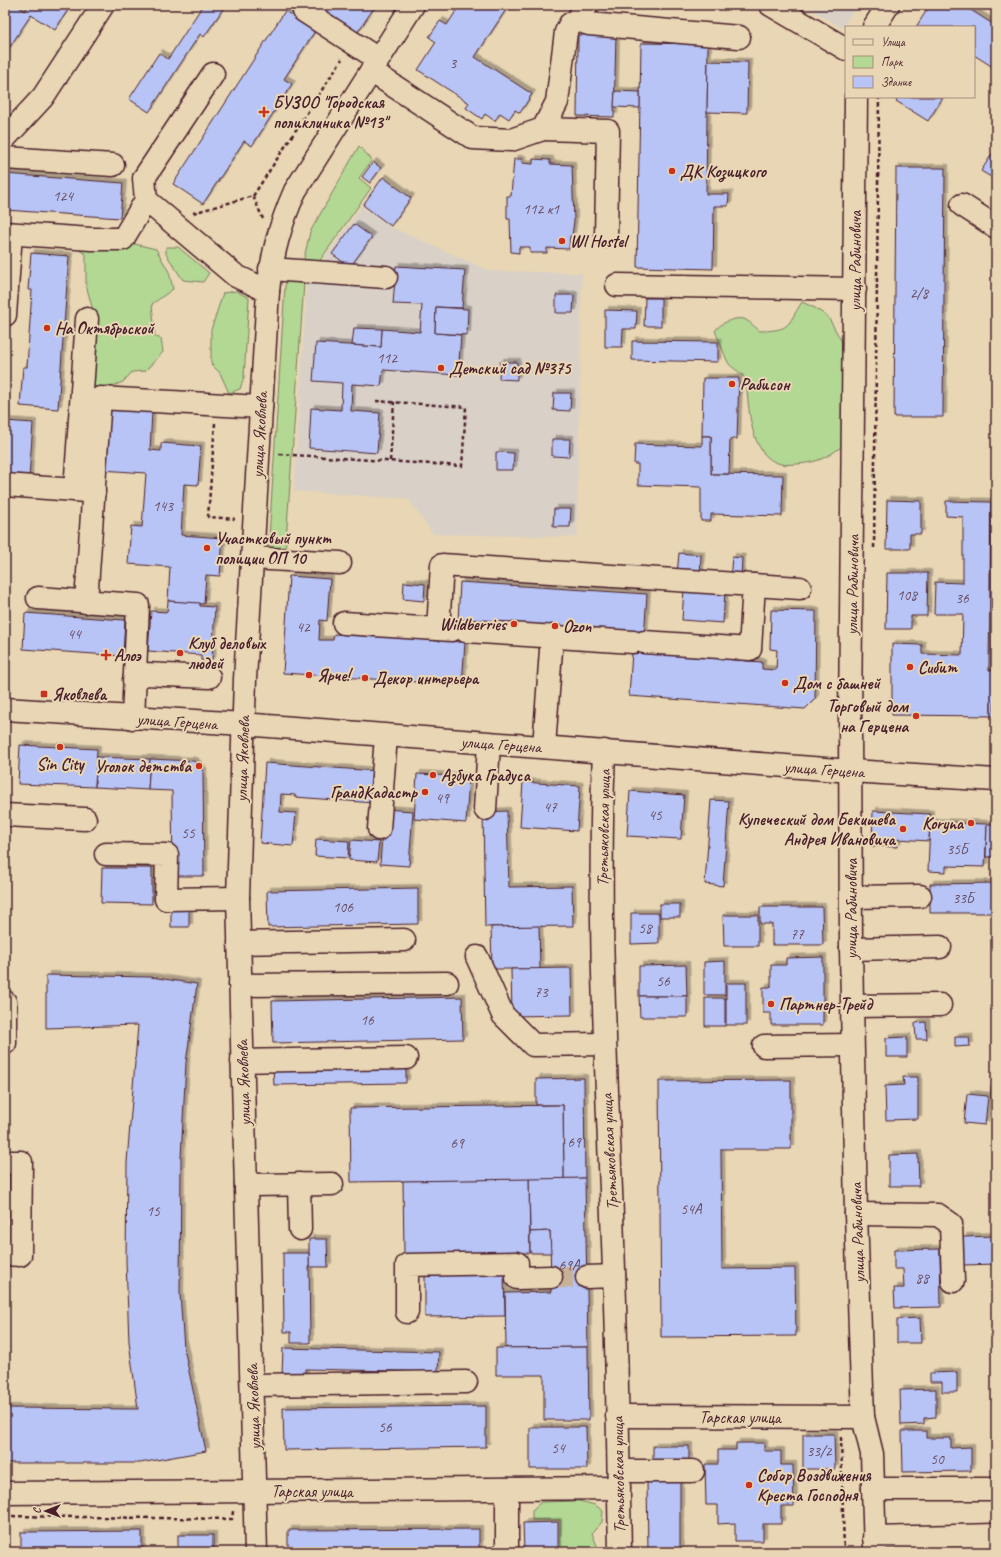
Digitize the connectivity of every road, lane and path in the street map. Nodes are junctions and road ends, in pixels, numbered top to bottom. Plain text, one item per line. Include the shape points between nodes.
1 (103, 5) edge
2 (308, 5) edge
3 (413, 5) edge
4 (771, 5) edge
5 (888, 5) edge
6 (582, 12) edge
7 (875, 26) edge
8 (739, 37) dead end
9 (353, 43) junction
10 (845, 48) edge
11 (374, 65) junction
12 (213, 74) dead end
13 (856, 98) edge
14 (879, 98) edge
15 (543, 129) junction
16 (5, 138) edge
17 (5, 158) edge
18 (113, 165) dead end
19 (253, 196) junction
20 (146, 200) junction
21 (962, 205) dead end
22 (170, 219) junction
23 (264, 223) dead end
24 (996, 227) edge
25 (8, 234) edge
26 (606, 236) dead end
27 (270, 269) junction
28 (386, 277) dead end
29 (617, 285) dead end
30 (855, 289) junction
31 (268, 291) junction
32 (5, 315) edge
33 (87, 319) dead end
34 (376, 401) dead end
35 (394, 402) junction
36 (216, 404) junction
37 (261, 407) junction
38 (279, 454) dead end
39 (390, 461) junction
40 (5, 485) edge
41 (84, 491) junction
42 (237, 520) dead end
43 (874, 556) dead end
44 (252, 558) junction
45 (340, 564) dead end
46 (754, 585) junction
47 (800, 588) dead end
48 (38, 598) dead end
49 (86, 602) junction
50 (344, 623) dead end
51 (454, 630) junction
52 (552, 636) junction
53 (209, 677) dead end
54 (134, 680) junction
55 (5, 708) edge
56 (133, 718) junction
57 (243, 724) junction
58 (386, 736) junction
59 (489, 744) junction
60 (544, 747) junction
61 (604, 751) junction
62 (851, 771) junction
63 (996, 780) edge
64 (485, 809) dead end
65 (5, 815) edge
66 (85, 819) dead end
67 (379, 829) dead end
68 (106, 854) dead end
69 (920, 896) dead end
70 (851, 897) junction
71 (238, 898) junction
72 (404, 940) dead end
73 (239, 943) junction
74 (940, 947) dead end
75 (851, 949) junction
76 (477, 957) dead end
77 (447, 982) dead end
78 (240, 986) junction
79 (5, 1002) edge
80 (940, 1005) dead end
81 (852, 1006) junction
82 (5, 1043) edge
83 (604, 1044) junction
84 (852, 1045) junction
85 (764, 1046) dead end
86 (406, 1058) dead end
87 (242, 1061) junction
88 (5, 1162) edge
89 (300, 1184) junction
90 (332, 1184) dead end
91 (246, 1185) junction
92 (856, 1214) junction
93 (300, 1229) dead end
94 (5, 1254) edge
95 (614, 1276) junction
96 (587, 1277) tunnel mouth
97 (551, 1278) tunnel mouth
98 (954, 1281) dead end
99 (407, 1312) dead end
100 (466, 1382) dead end
101 (252, 1385) junction
102 (617, 1416) junction
103 (863, 1417) junction
104 (841, 1434) dead end
105 (694, 1470) dead end
106 (619, 1479) junction
107 (507, 1489) junction
108 (873, 1489) junction
109 (996, 1489) edge
110 (255, 1491) junction
111 (5, 1493) edge
112 (5, 1516) edge
113 (232, 1519) dead end
114 (996, 1535) edge
115 (874, 1545) edge
116 (256, 1552) edge
117 (507, 1552) edge
118 (620, 1552) edge
119 (844, 1552) edge

1 - 16 street via 43,97
2 - 9 street via 304,11
3 - 11 street, улица Яковлева
4 - 10 street
5 - 7 street
6 - 8 street via 589,24
6 - 15 street via 566,32 557,102
9 - 11 street
9 - 19 path
11 - 15 street via 473,138 511,140
11 - 27 street, улица Яковлева via 295,191 282,220
12 - 20 street via 144,178
13 - 30 street, улица Рабиновича
14 - 43 path
15 - 26 street via 608,132
17 - 18 street
19 - 22 path
19 - 23 path
20 - 22 street
20 - 25 street via 124,239
21 - 24 street
22 - 31 street via 236,276
25 - 32 street
27 - 28 street
27 - 31 street, улица Яковлева
29 - 30 street
30 - 62 street, улица Рабиновича
31 - 37 street, улица Яковлева
33 - 41 street
34 - 35 path
35 - 39 path
35 - 39 path via 466,407 462,466
36 - 37 street
36 - 41 street via 100,398
36 - 42 path via 208,517
37 - 44 street, улица Яковлева
38 - 39 path
40 - 41 street
41 - 49 street
44 - 45 street
44 - 57 street, улица Яковлева
46 - 47 street
46 - 51 street via 442,565
46 - 52 street via 750,649
48 - 49 street
49 - 54 street via 138,606
50 - 51 street
51 - 52 street
52 - 60 street
53 - 54 street via 145,674
54 - 56 street
55 - 56 street, улица Герцена
56 - 57 street, улица Герцена
57 - 58 street, улица Герцена
57 - 71 street, улица Яковлева
58 - 59 street, улица Герцена
58 - 67 street
59 - 60 street, улица Герцена
59 - 64 street
60 - 61 street, улица Герцена
61 - 62 street, улица Герцена
61 - 83 street, Третьяковская улица via 601,845
62 - 63 street, улица Герцена
62 - 70 street, улица Рабиновича
65 - 66 street
68 - 71 street via 167,855 166,899
69 - 70 street
70 - 75 street, улица Рабиновича
71 - 73 street, улица Яковлева
72 - 73 street
73 - 78 street, улица Яковлева
74 - 75 street
75 - 81 street, улица Рабиновича
76 - 83 street via 504,1015 533,1045
77 - 78 street
78 - 87 street, улица Яковлева
79 - 82 street
80 - 81 street
81 - 84 street, улица Рабиновича
83 - 95 street, Третьяковская улица
84 - 85 street
84 - 92 street, улица Рабиновича
86 - 87 street
87 - 91 street, улица Яковлева
88 - 94 street via 21,1162 20,1254
89 - 90 street
89 - 91 street
89 - 93 street
91 - 101 street, улица Яковлева
92 - 98 street via 938,1215 951,1224
92 - 103 street, улица Рабиновича
95 - 96 street
95 - 102 street, Третьяковская улица
97 - 99 street via 518,1278 518,1263 407,1265
100 - 101 street
101 - 110 street, улица Яковлева
102 - 103 street, Тарская улица
102 - 106 street, Третьяковская улица
103 - 108 street, улица Рабиновича via 872,1454
104 - 119 path
105 - 106 street, Тарская улица
106 - 107 street, Тарская улица
106 - 118 street, Третьяковская улица
107 - 110 street, Тарская улица
107 - 117 street
108 - 109 street
108 - 115 street, улица Рабиновича
110 - 111 street, Тарская улица
110 - 116 street, улица Яковлева
112 - 113 path
114 - 115 street

